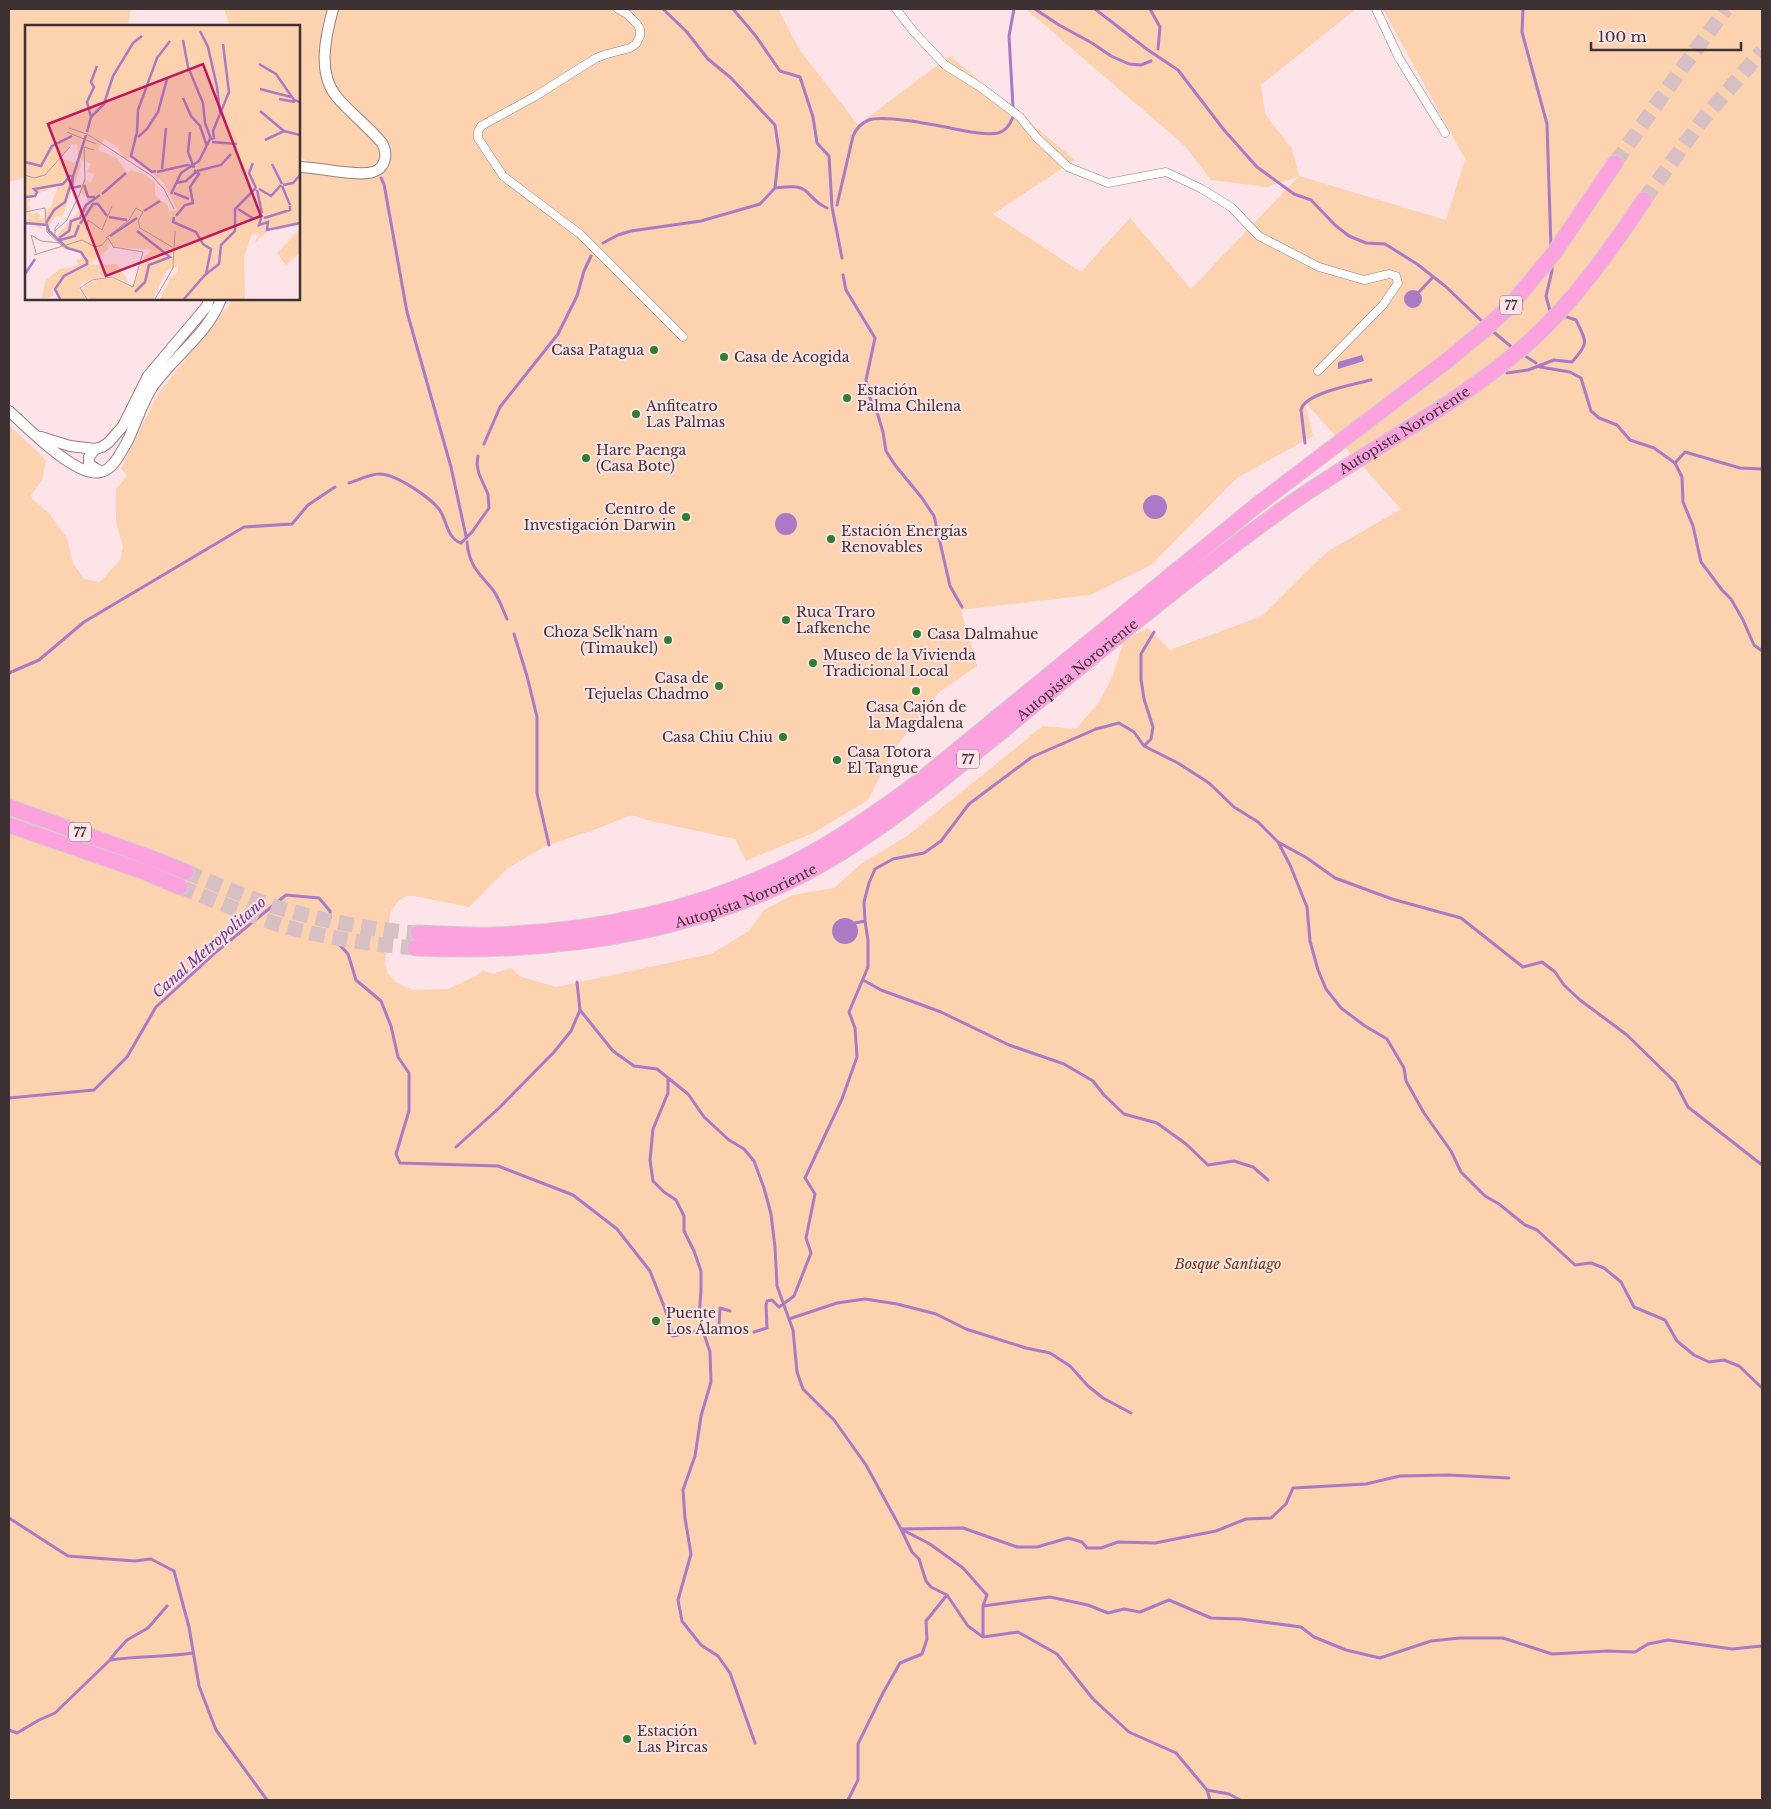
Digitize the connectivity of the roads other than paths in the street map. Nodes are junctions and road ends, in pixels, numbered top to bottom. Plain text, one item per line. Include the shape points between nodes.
1 (333, 9) edge
2 (618, 9) edge
3 (896, 9) edge
4 (1376, 9) edge
5 (1445, 133) dead end
6 (1615, 163) tunnel mouth
7 (300, 167) edge
8 (1644, 200) tunnel mouth
9 (209, 300) edge
10 (220, 300) edge
11 (683, 337) dead end
12 (1318, 370) dead end
13 (9, 411) edge
14 (36, 435) junction
15 (95, 449) junction
16 (103, 472) junction
17 (9, 807) edge
18 (9, 824) edge
19 (186, 872) tunnel mouth
20 (180, 887) tunnel mouth

1 - 7 street via 327,30 325,60 330,87 382,143 386,157 379,169 370,172
2 - 11 street via 640,29 636,44 596,58 496,117 481,126 478,138 503,176 580,234
3 - 12 street via 945,65 1020,117 1068,167 1108,183 1166,172 1231,206 1259,236 1319,266 1364,280 1389,274 1396,276 1398,284 1383,305
4 - 5 street via 1400,58
6 - 8 highway, Autopista Nororiente / 77 via 1554,253 1511,305 1468,344 1257,505 917,783 866,820 795,862 750,882 654,914 575,928 417,941 456,950 514,949 622,936 725,909 770,891 846,850 897,815 1274,515 1509,360 1584,286
9 - 15 street via 148,376 116,436
10 - 16 street via 206,325 154,385 126,443 116,460
13 - 14 street
14 - 15 street via 70,446
14 - 16 street via 68,463 89,472
15 - 16 street via 88,457 89,464
17 - 19 highway, 77
18 - 20 highway, 77

